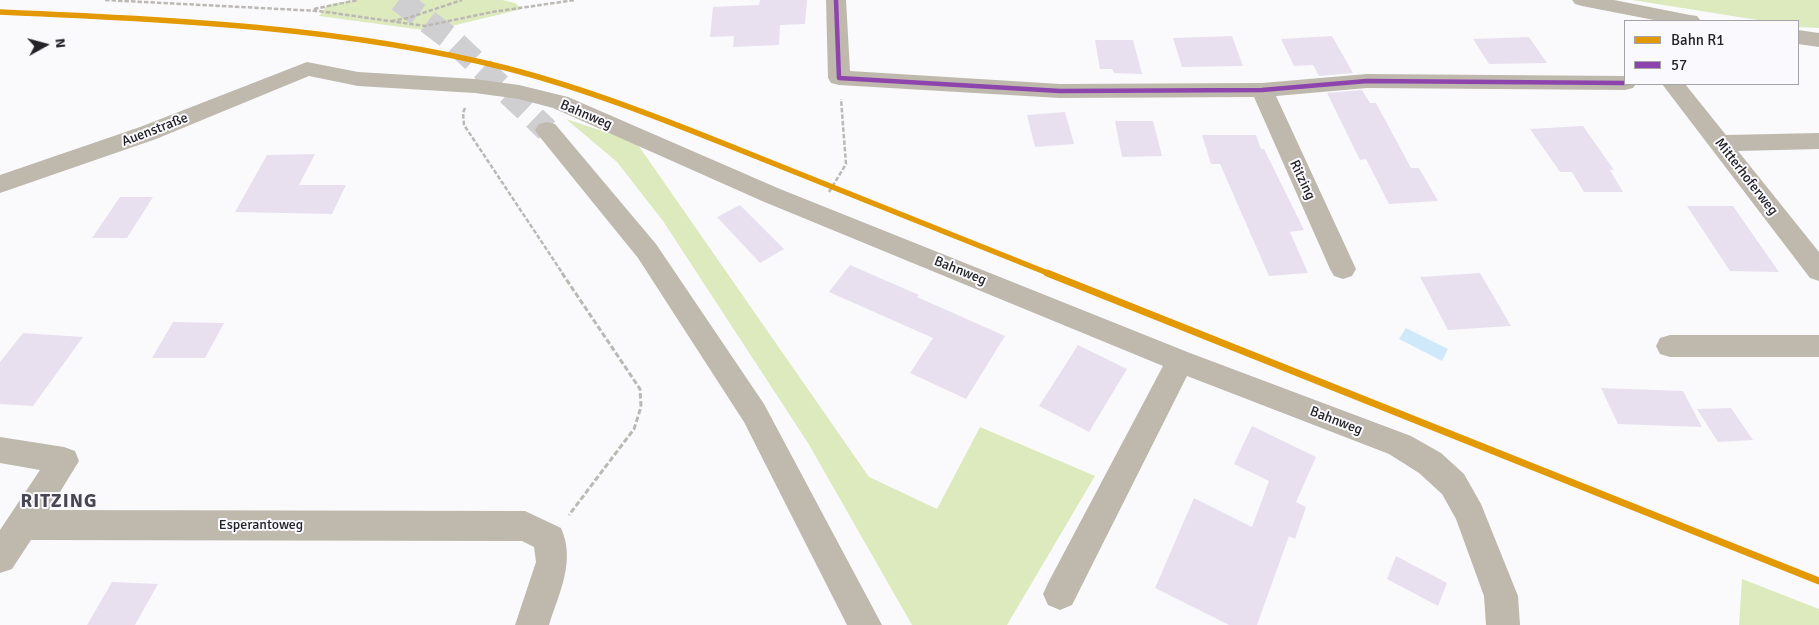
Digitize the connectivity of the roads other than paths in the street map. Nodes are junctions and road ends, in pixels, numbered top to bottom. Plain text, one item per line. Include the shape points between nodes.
1 (836, 0) edge
2 (1582, 0) edge
3 (1612, 6) junction
4 (1685, 20) edge
5 (1624, 21) edge
6 (1799, 37) edge
7 (1819, 40) edge
8 (307, 68) joint
9 (1624, 83) edge
10 (1674, 85) edge
11 (1262, 90) junction
12 (547, 130) tunnel mouth
13 (1819, 141) edge
14 (1720, 143) junction
15 (0, 184) edge
16 (1344, 269) dead end
17 (1819, 271) edge
18 (1670, 346) dead end
19 (1819, 346) edge
20 (1180, 360) junction
21 (0, 450) edge
22 (22, 525) junction
23 (0, 558) edge
24 (1060, 594) dead end
25 (532, 625) edge
26 (865, 625) edge
27 (1504, 625) edge

1 - 11 street via 839,78 1060,91
2 - 3 street
3 - 4 street
3 - 5 street
6 - 7 street
8 - 15 street, Auenstraße via 148,133
8 - 20 street, Bahnweg via 358,79 475,86 560,102 771,195
9 - 11 street via 1367,81
10 - 14 street, Mitterhoferweg
11 - 16 street, Ritzing
12 - 26 main road via 647,251 754,413
13 - 14 street
14 - 17 street, Mitterhoferweg
18 - 19 street
20 - 24 street
20 - 27 street, Bahnweg via 1400,446 1430,463 1453,484 1470,514 1501,596
21 - 22 street via 64,461
22 - 23 street
22 - 25 street, Esperantoweg via 525,526 550,540 552,562

